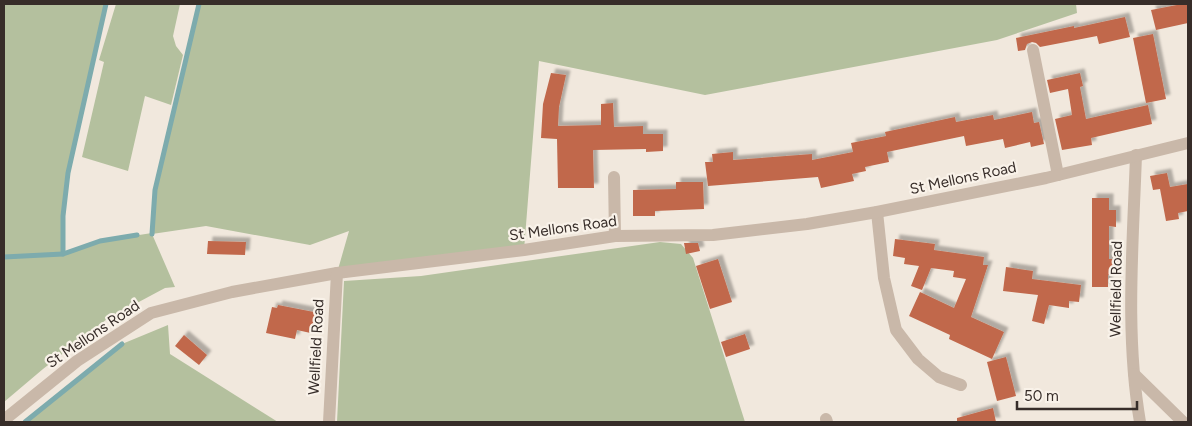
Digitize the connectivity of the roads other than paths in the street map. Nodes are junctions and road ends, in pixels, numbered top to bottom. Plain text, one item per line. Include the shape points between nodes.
1 (1033, 50) dead end
2 (1188, 143) edge
3 (1136, 155) junction
4 (1058, 175) junction
5 (614, 177) dead end
6 (878, 212) junction
7 (615, 236) junction
8 (336, 274) junction
9 (1134, 374) junction
10 (961, 385) dead end
11 (4, 420) edge
12 (328, 422) edge
13 (1140, 422) edge
14 (1183, 422) edge

1 - 4 street
2 - 3 street, St Mellons Road
3 - 4 street, St Mellons Road
3 - 9 street, Wellfield Road via 1131,320
4 - 6 street, St Mellons Road
5 - 7 street
6 - 7 street, St Mellons Road via 713,236
6 - 10 street via 884,278 896,330 918,359 939,377
7 - 8 street, St Mellons Road
8 - 11 street, St Mellons Road via 232,292 151,313 77,361
8 - 12 street, Wellfield Road
9 - 13 street, Wellfield Road
9 - 14 street

